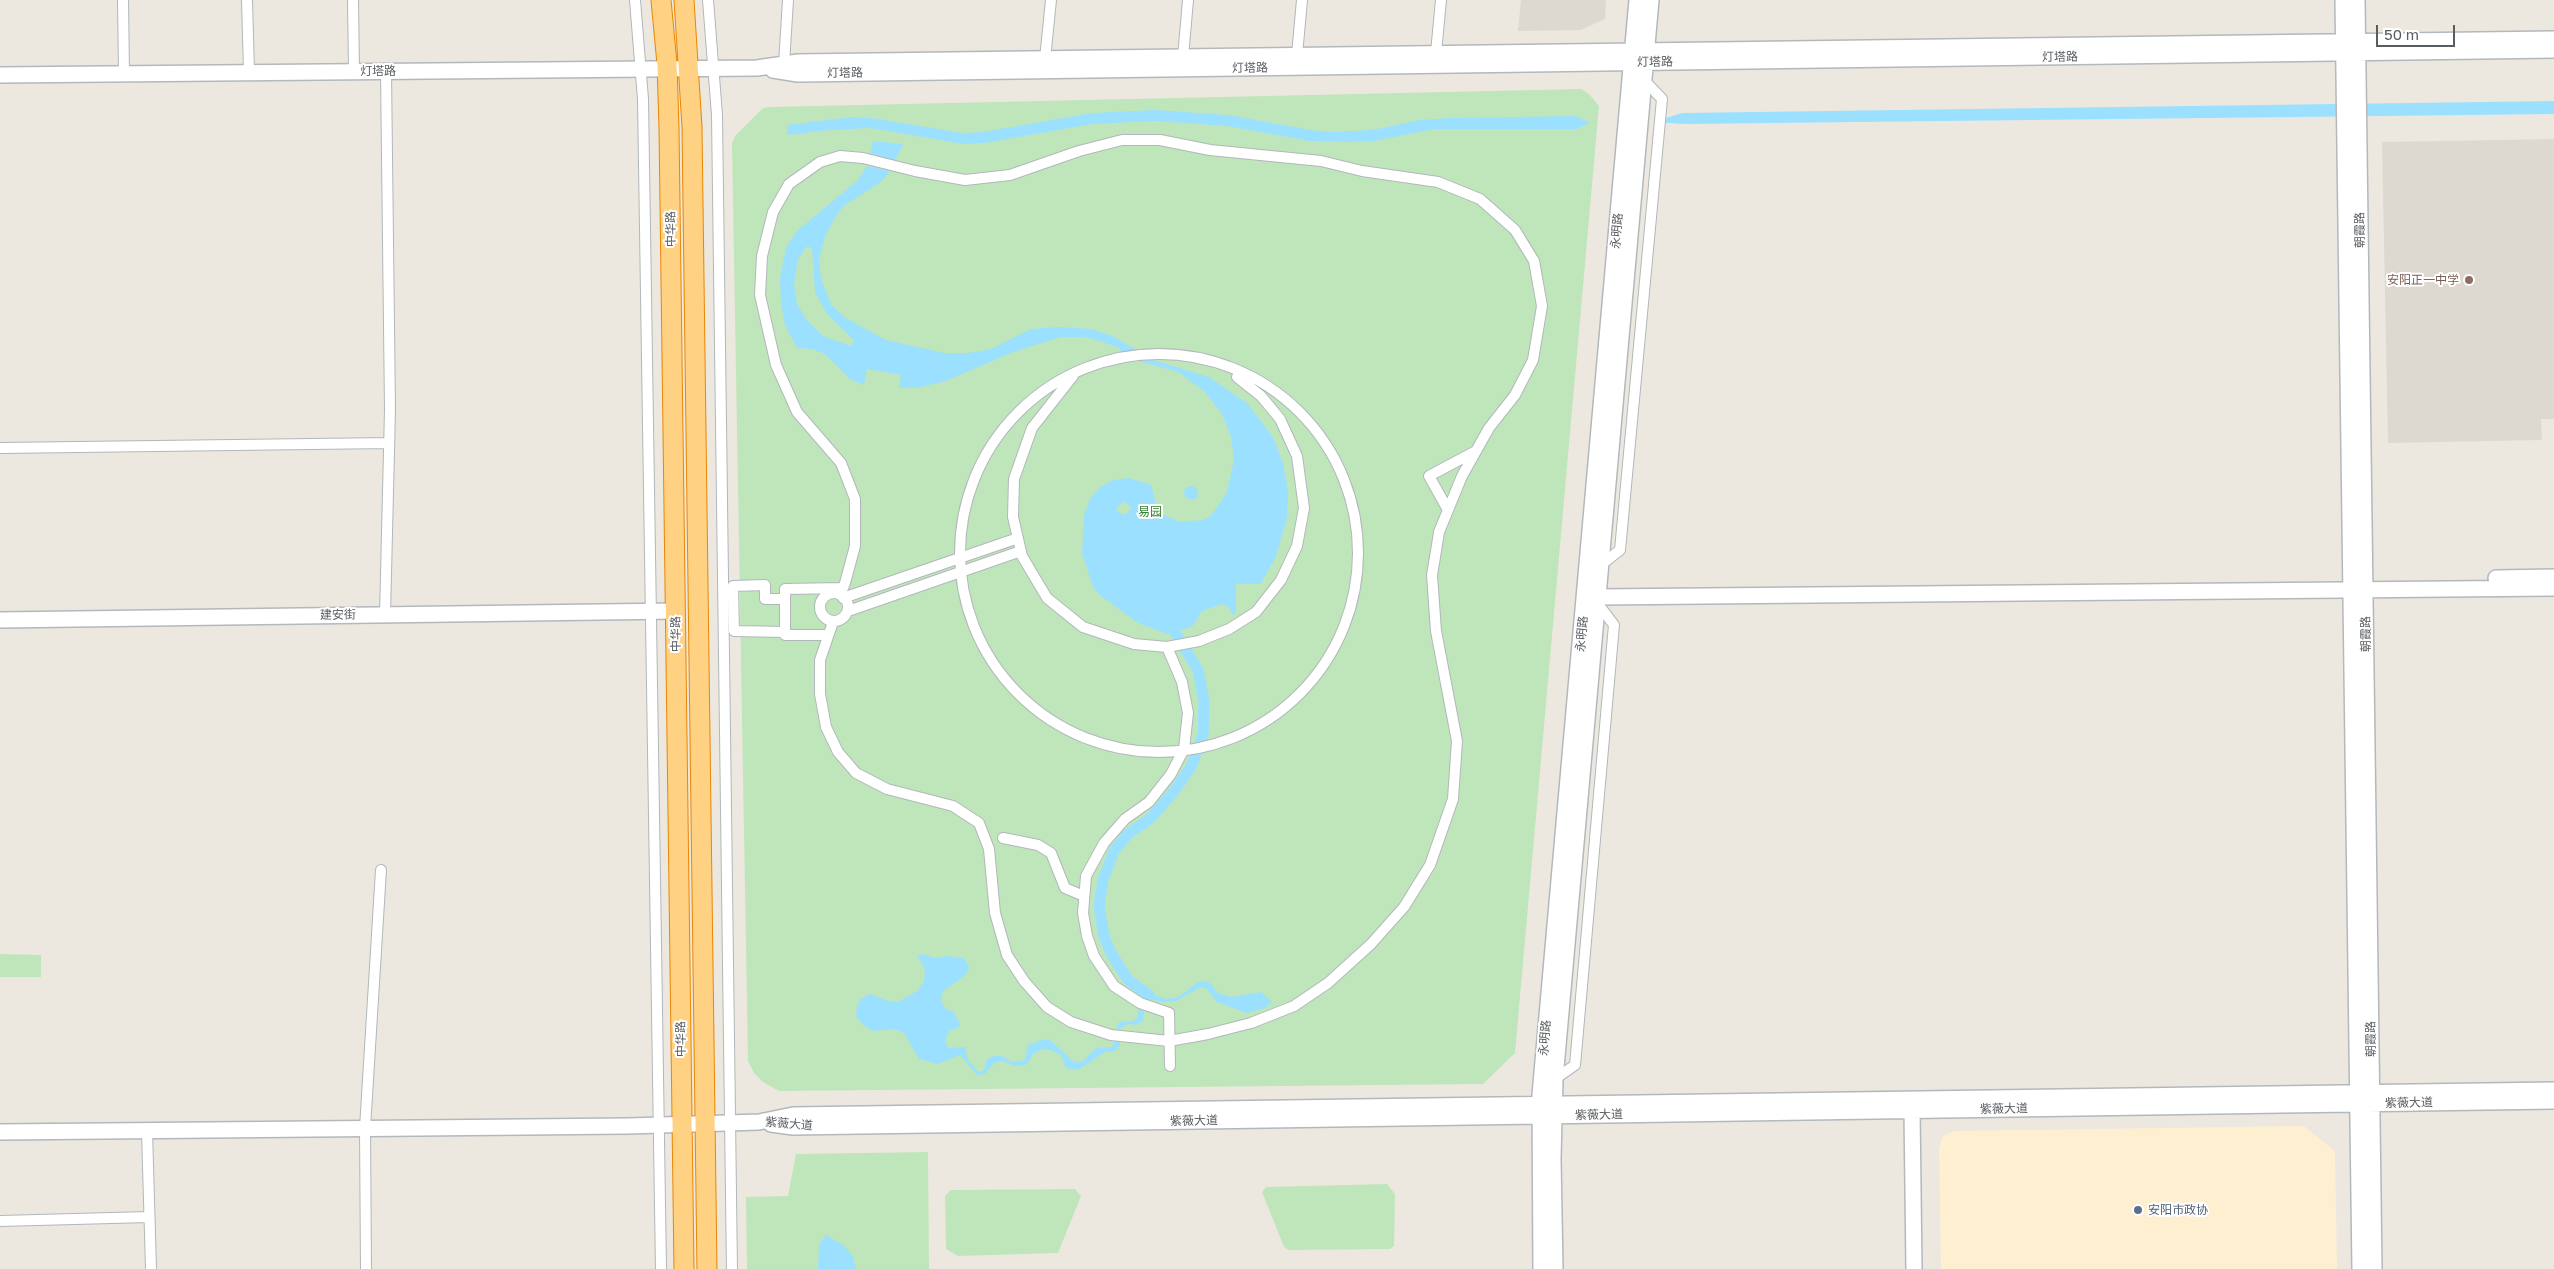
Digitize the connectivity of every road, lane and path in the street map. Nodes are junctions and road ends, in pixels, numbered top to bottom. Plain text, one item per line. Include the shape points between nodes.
1 (123, 0) edge
2 (247, 0) edge
3 (353, 0) edge
4 (635, 0) edge
5 (660, 0) edge
6 (684, 0) edge
7 (708, 0) edge
8 (788, 0) edge
9 (1051, 0) edge
10 (1188, 0) edge
11 (1302, 0) edge
12 (1441, 0) edge
13 (1637, 0) edge
14 (1651, 0) edge
15 (2343, 0) edge
16 (2357, 0) edge
17 (2554, 39) edge
18 (2351, 47) junction
19 (2554, 50) edge
20 (1436, 53) junction
21 (1298, 55) junction
22 (1183, 57) junction
23 (1639, 57) junction
24 (1045, 59) junction
25 (784, 64) junction
26 (640, 68) junction
27 (667, 68) junction
28 (690, 68) junction
29 (713, 68) junction
30 (757, 68) junction
31 (354, 71) junction
32 (386, 71) junction
33 (249, 72) junction
34 (124, 74) junction
35 (0, 75) edge
36 (1219, 364) junction
37 (1074, 375) junction
38 (389, 443) junction
39 (0, 448) edge
40 (1475, 452) junction
41 (1448, 510) junction
42 (1018, 538) junction
43 (1020, 551) junction
44 (961, 557) junction
45 (961, 572) junction
46 (2554, 577) edge
47 (2358, 585) junction
48 (2554, 588) edge
49 (842, 593) junction
50 (1599, 596) junction
51 (785, 599) junction
52 (650, 611) junction
53 (676, 611) junction
54 (848, 611) junction
55 (385, 615) junction
56 (0, 620) edge
57 (833, 622) junction
58 (785, 632) junction
59 (828, 635) junction
60 (1167, 647) junction
61 (1184, 749) junction
62 (1003, 838) dead end
63 (381, 870) dead end
64 (1084, 896) junction
65 (1169, 1041) junction
66 (1170, 1066) dead end
67 (2554, 1090) edge
68 (2365, 1098) junction
69 (2554, 1101) edge
70 (1547, 1110) junction
71 (1912, 1110) junction
72 (705, 1123) junction
73 (730, 1123) junction
74 (682, 1124) junction
75 (658, 1125) junction
76 (365, 1128) junction
77 (147, 1131) junction
78 (0, 1132) edge
79 (149, 1217) junction
80 (0, 1221) edge
81 (151, 1269) edge
82 (366, 1269) edge
83 (661, 1269) edge
84 (684, 1269) edge
85 (707, 1269) edge
86 (732, 1269) edge
87 (1541, 1269) edge
88 (1555, 1269) edge
89 (1914, 1269) edge
90 (2360, 1269) edge
91 (2374, 1269) edge

1 - 34 street
2 - 33 street
3 - 31 street
4 - 26 street
5 - 27 highway, 中华路
6 - 28 highway, 中华路
7 - 29 street
8 - 25 street
9 - 24 street
10 - 22 street
11 - 21 street
12 - 20 street
13 - 23 street, 永明路
14 - 23 street, 永明路
15 - 18 street, 朝霞路
16 - 18 street, 朝霞路
17 - 18 street, 灯塔路
18 - 19 street, 灯塔路
18 - 23 street, 灯塔路
18 - 47 street, 朝霞路
20 - 21 street, 灯塔路
20 - 23 street, 灯塔路
21 - 22 street, 灯塔路
22 - 24 street, 灯塔路
23 - 30 street, 灯塔路 via 798,74
23 - 50 street, 永明路 via 1644,80
23 - 70 street, 永明路
24 - 25 street, 灯塔路
25 - 30 street, 灯塔路
26 - 27 street, 灯塔路
26 - 32 street, 灯塔路
26 - 52 street
27 - 28 street, 灯塔路
27 - 53 highway, 中华路
28 - 29 street, 灯塔路
28 - 72 highway, 中华路
29 - 30 street, 灯塔路
29 - 73 street via 717,115
31 - 32 street, 灯塔路
31 - 33 street, 灯塔路
32 - 38 street
33 - 34 street, 灯塔路
34 - 35 street, 灯塔路
36 - 37 street via 1148,353 1108,362
36 - 60 street via 1262,396 1280,419 1297,456 1304,508 1296,546 1281,580 1256,612 1229,629 1190,643
36 - 61 street via 1265,384 1296,408 1331,445 1346,476 1357,537 1356,567 1352,597 1341,634 1328,659 1304,689 1282,711 1256,728 1227,742
37 - 42 street via 1032,428 1014,478 1013,517
37 - 44 street via 1055,382 1030,401 986,454 970,486 961,528
38 - 39 street
38 - 55 street
40 - 41 street
40 - 41 street via 1429,476
40 - 49 street via 1488,428 1515,395 1533,360 1542,306 1534,261 1514,230 1480,199 1438,182 1321,161 1210,150 1160,140 1122,140 1010,175 965,180 840,156 820,162 789,184 773,212 762,256 760,296 776,365 797,412 841,463 855,499 855,546
41 - 65 street via 1439,532 1432,575 1436,631 1458,741 1453,800 1430,865 1404,907 1371,944 1328,983 1294,1006 1251,1023
42 - 43 street
42 - 44 street
43 - 45 street
43 - 60 street via 1047,598 1083,627 1134,644
44 - 45 street
44 - 49 street
45 - 54 street
45 - 61 street via 961,583 976,630 996,668 1019,695 1046,718 1074,733 1123,749 1166,752
46 - 47 street
47 - 48 street
47 - 50 street
47 - 68 street, 朝霞路
49 - 51 street via 785,589
49 - 54 street
49 - 57 street via 830,594 822,600 820,609 824,618
50 - 70 street, 永明路 via 1555,1079
51 - 58 street
51 - 58 street via 765,599 765,585 733,586 734,631
52 - 53 street, 建安街
52 - 55 street, 建安街
52 - 75 street
53 - 74 highway, 中华路
54 - 57 street via 842,619
55 - 56 street, 建安街
57 - 59 street
58 - 59 street via 785,635
59 - 65 street via 820,660 820,694 826,727 838,752 856,773 888,789 953,806 979,823 990,849 997,922 1007,956 1024,981 1047,1007 1071,1022 1111,1035
60 - 61 street via 1182,682 1188,713
61 - 64 street via 1171,774 1149,802 1125,819 1104,843 1086,876
62 - 64 street via 1038,844 1051,853 1065,888
63 - 76 street
64 - 65 street via 1083,913 1094,956 1114,986 1140,1003 1169,1013
65 - 66 street
67 - 68 street, 紫薇大道
68 - 69 street, 紫薇大道
68 - 70 street, 紫薇大道
68 - 71 street, 紫薇大道
68 - 90 street, 朝霞路
68 - 91 street, 朝霞路
70 - 71 street, 紫薇大道
70 - 73 street, 紫薇大道 via 793,1127 760,1122
70 - 87 street, 永明路
70 - 88 street, 永明路
71 - 89 street
72 - 73 street, 紫薇大道
72 - 74 street, 紫薇大道
72 - 85 highway, 中华路
73 - 86 street
74 - 75 street, 紫薇大道
74 - 84 highway, 中华路
75 - 76 street, 紫薇大道
75 - 83 street
76 - 77 street, 紫薇大道
76 - 82 street
77 - 78 street, 紫薇大道
77 - 79 street
79 - 80 street
79 - 81 street

